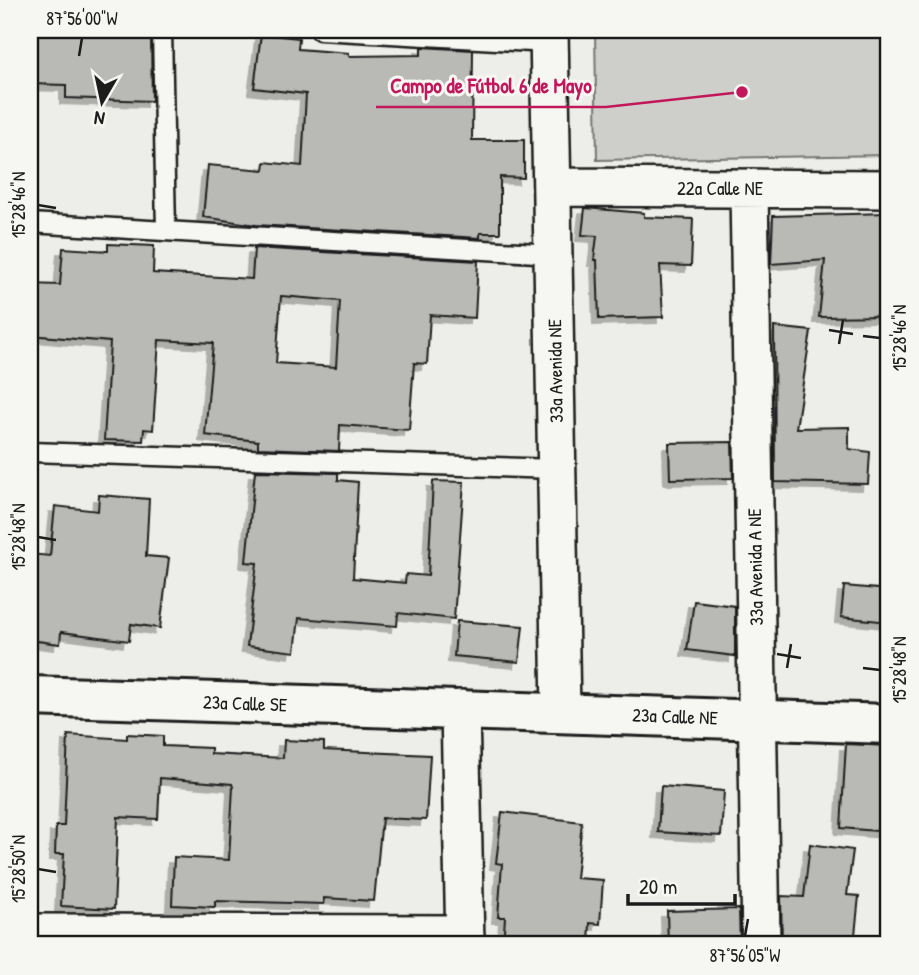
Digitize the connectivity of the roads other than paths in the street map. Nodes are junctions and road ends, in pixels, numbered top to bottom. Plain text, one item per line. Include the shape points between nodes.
1 (162, 30) edge
2 (320, 30) edge
3 (549, 37) edge
4 (552, 187) junction
5 (749, 188) junction
6 (889, 189) edge
7 (30, 223) edge
8 (166, 231) junction
9 (553, 254) junction
10 (30, 452) edge
11 (557, 469) junction
12 (30, 696) edge
13 (460, 709) junction
14 (561, 712) junction
15 (758, 719) junction
16 (889, 724) edge
17 (30, 933) edge
18 (465, 939) edge
19 (761, 945) edge

1 - 8 lane
2 - 3 lane
3 - 4 street, 33a Avenida NE
4 - 5 street, 22a Calle NE
4 - 9 street, 33a Avenida NE
5 - 6 street, 22a Calle NE
5 - 15 street, 33a Avenida A NE
7 - 8 lane
8 - 9 lane
9 - 11 street, 33a Avenida NE
10 - 11 lane
11 - 14 street, 33a Avenida NE
12 - 13 street, 23a Calle SE
13 - 14 street, 23a Calle NE
13 - 18 street
14 - 15 street, 23a Calle NE
15 - 16 street, 23a Calle NE
15 - 19 street, 33a Avenida A NE
17 - 18 street

